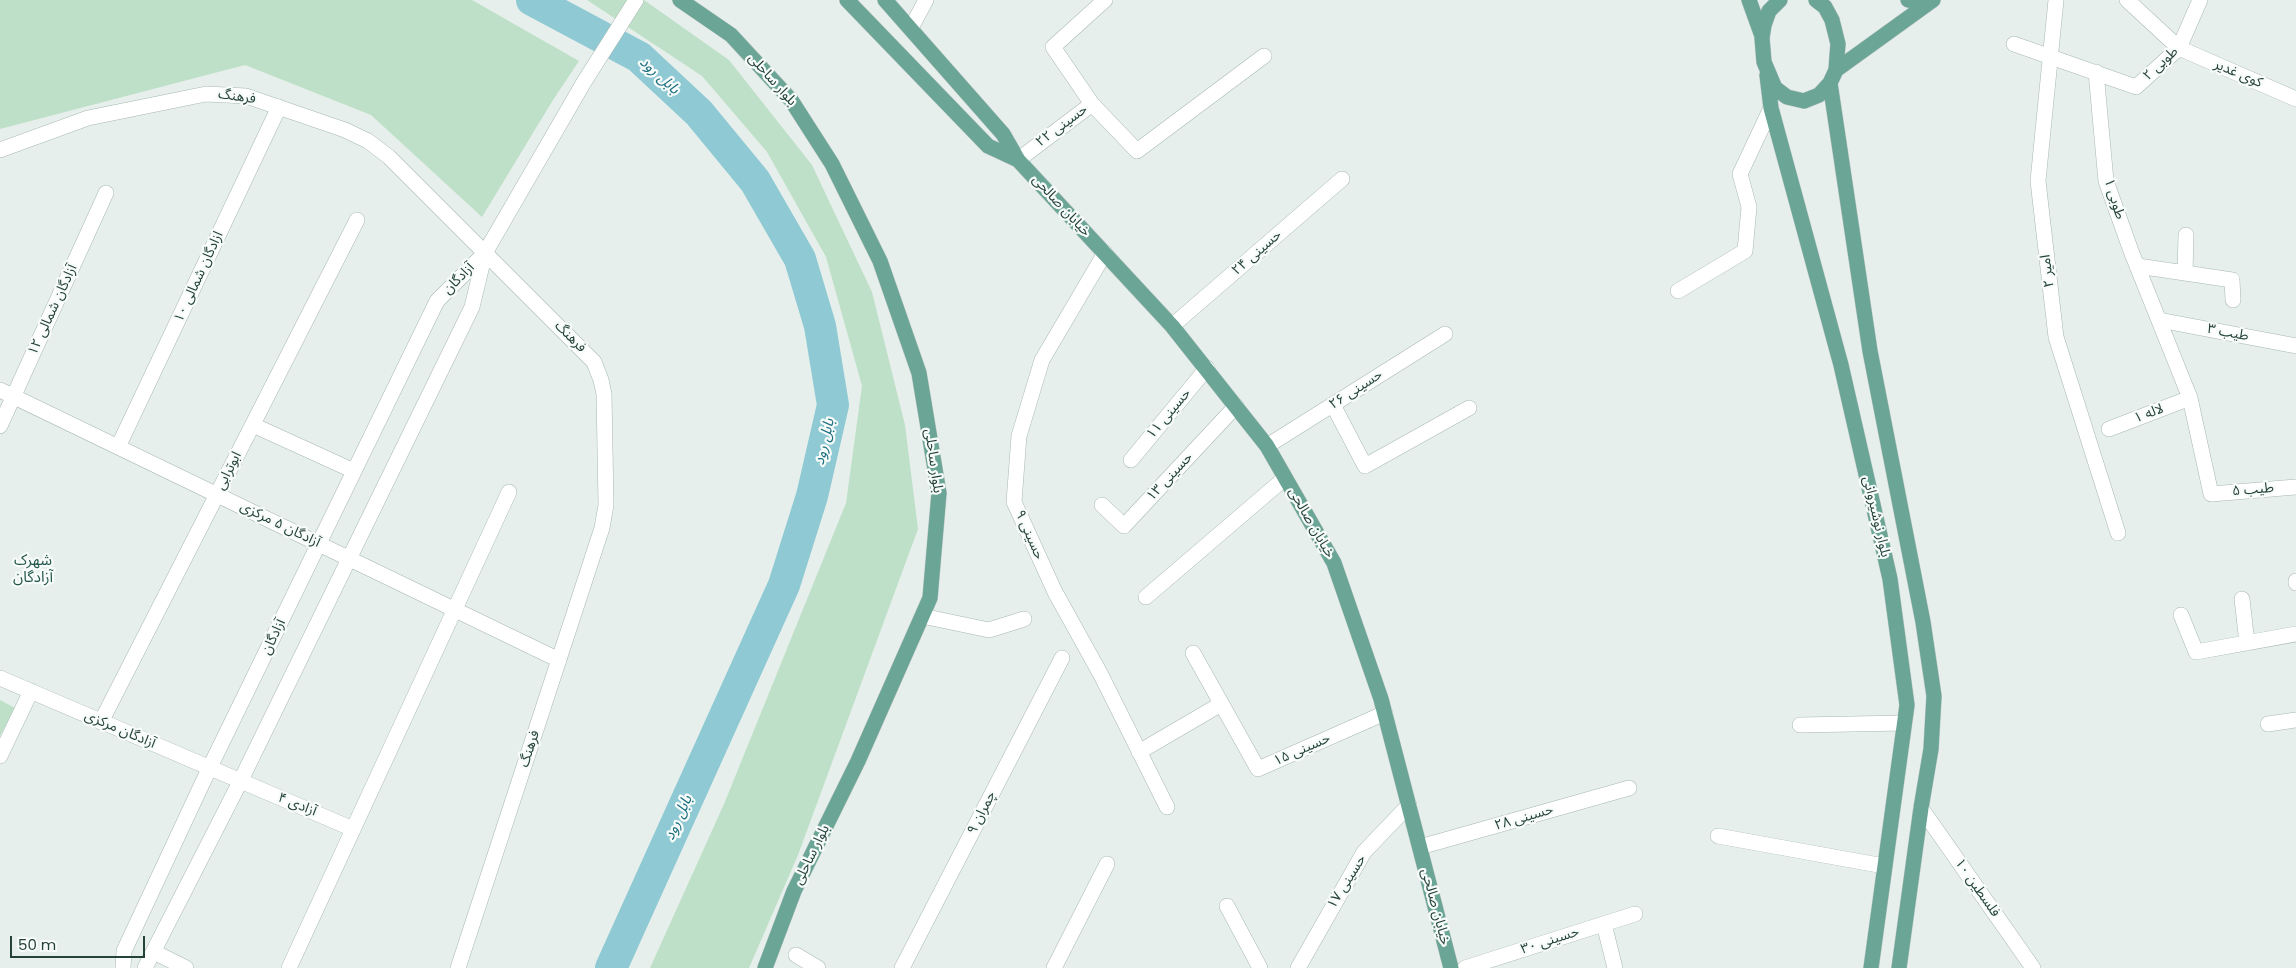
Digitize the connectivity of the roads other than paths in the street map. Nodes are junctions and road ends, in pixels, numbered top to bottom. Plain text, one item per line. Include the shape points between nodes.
1 (636, 0) edge
2 (680, 0) edge
3 (847, 0) edge
4 (884, 0) edge
5 (926, 0) edge
6 (1105, 0) edge
7 (1749, 0) edge
8 (1780, 0) edge
9 (1908, 0) edge
10 (2056, 0) edge
11 (2127, 0) edge
12 (2200, 0) edge
13 (1931, 1) edge
14 (1826, 2) edge
15 (911, 28) junction
16 (1762, 36) junction
17 (2014, 44) dead end
18 (2179, 48) junction
19 (1264, 56) dead end
20 (2049, 56) junction
21 (2096, 72) junction
22 (1768, 74) junction
23 (1833, 77) junction
24 (2296, 99) edge
25 (1092, 104) junction
26 (279, 107) junction
27 (1771, 108) junction
28 (0, 150) edge
29 (1018, 160) junction
30 (1342, 179) dead end
31 (106, 193) dead end
32 (357, 220) dead end
33 (2186, 234) dead end
34 (486, 253) junction
35 (1105, 253) junction
36 (2138, 266) junction
37 (2185, 273) junction
38 (1678, 291) dead end
39 (2233, 300) dead end
40 (2159, 320) junction
41 (1172, 326) junction
42 (1445, 334) dead end
43 (2296, 346) edge
44 (1207, 368) junction
45 (7, 393) edge
46 (2190, 398) junction
47 (1333, 405) junction
48 (1236, 406) junction
49 (1469, 408) dead end
50 (253, 424) junction
51 (0, 426) edge
52 (2109, 429) dead end
53 (1267, 446) junction
54 (118, 447) junction
55 (1131, 460) dead end
56 (354, 471) junction
57 (1285, 478) junction
58 (2296, 487) edge
59 (509, 492) dead end
60 (217, 494) junction
61 (2211, 494) joint
62 (1102, 505) dead end
63 (2118, 533) dead end
64 (319, 544) junction
65 (350, 558) junction
66 (1146, 597) dead end
67 (2242, 599) dead end
68 (454, 609) junction
69 (2181, 615) dead end
70 (922, 616) junction
71 (1024, 619) dead end
72 (2296, 634) edge
73 (2247, 643) junction
74 (1193, 653) dead end
75 (1062, 658) dead end
76 (559, 660) junction
77 (0, 678) edge
78 (31, 691) junction
79 (1221, 704) junction
80 (1385, 713) junction
81 (2296, 720) edge
82 (101, 722) junction
83 (1904, 723) junction
84 (2268, 724) dead end
85 (1800, 726) dead end
86 (1139, 752) junction
87 (0, 756) edge
88 (209, 768) junction
89 (240, 782) junction
90 (1629, 788) dead end
91 (1408, 805) junction
92 (1167, 807) dead end
93 (1921, 808) junction
94 (353, 829) junction
95 (1718, 836) dead end
96 (1420, 847) junction
97 (1107, 864) dead end
98 (1884, 866) junction
99 (1227, 906) dead end
100 (1635, 914) dead end
101 (1604, 924) junction
102 (154, 952) junction
103 (796, 955) dead end
104 (123, 968) edge
105 (146, 968) edge
106 (186, 968) edge
107 (289, 968) edge
108 (458, 968) edge
109 (765, 968) edge
110 (818, 968) edge
111 (902, 968) edge
112 (1054, 968) edge
113 (1260, 968) edge
114 (1298, 968) edge
115 (1451, 968) edge
116 (1466, 968) edge
117 (1616, 968) edge
118 (1871, 968) edge
119 (1899, 968) edge
120 (2033, 968) edge

1 - 34 street via 584,82
2 - 70 main road, بلوار ساحلی via 730,35 791,100 832,164 880,261 919,373 939,493 930,598
3 - 29 main road, خيابان صالحی via 988,146
4 - 15 main road, خيابان صالحی
5 - 15 street
6 - 25 street, حسینی ۲۲ via 1053,47
7 - 16 main road
8 - 16 main road via 1769,11
9 - 13 main road
10 - 20 street, امیر ۲
11 - 18 street
12 - 18 street, طوبی ۲
13 - 23 main road
14 - 23 main road, بلوار نوشیروانی via 1838,50
15 - 29 main road, خيابان صالحی via 1002,134
16 - 22 main road, بلوار نوشیروانی
17 - 20 street
18 - 21 street, طوبی ۲ via 2136,87
18 - 24 street, کوی غدیر
19 - 25 street via 1137,151
20 - 21 street
20 - 63 street, امیر ۲ via 2038,181 2056,337
21 - 36 street, طوبی ۱ via 2106,181
22 - 23 main road via 1774,88 1787,97 1804,101 1819,95
22 - 27 main road, بلوار نوشیروانی
23 - 93 main road, بلوار نوشیروانی via 1870,351 1923,622 1934,696 1931,749
25 - 29 street, حسینی ۲۲
26 - 28 street, فرهنگ via 232,94 190,96 88,118
26 - 34 street, فرهنگ via 345,130 381,150
26 - 54 street, ازادگان شمالی ۱۰
27 - 38 street via 1740,174 1749,207 1745,251
27 - 83 main road, بلوار نوشیروانی via 1840,365 1890,579 1907,705
29 - 35 main road, خيابان صالحی
30 - 41 street, حسینی ۲۴
31 - 45 street, آزادگان شمالی ۱۲
32 - 50 street, ابوترابی
33 - 37 street
34 - 56 street, آزادگان via 437,301
34 - 65 street, آزادگان via 472,307
34 - 76 street, فرهنگ via 589,355 604,394 605,515
35 - 41 main road, خيابان صالحی
35 - 86 street, حسینی ٩ via 1042,360 1019,436 1014,502 1055,592
36 - 37 street
36 - 40 street, طوبی ۱
37 - 39 street via 2232,280
40 - 43 street, طیب ۳
40 - 46 street, طوبی ۱
41 - 44 main road, خيابان صالحی
42 - 47 street, حسینی ۲۶
44 - 48 main road, خيابان صالحی
44 - 55 street, حسینی ۱۱
45 - 51 street, آزادگان شمالی ۱۲
45 - 54 street, آزادگان ۵ مرکزی
46 - 52 street, لاله ۱
46 - 61 street, طوبی ۱
47 - 49 street via 1365,466
47 - 53 street, حسینی ۲۶
48 - 53 main road, خيابان صالحی
48 - 62 street, حسینی ۱۳ via 1124,526
50 - 56 street
50 - 60 street, ابوترابی
53 - 57 main road, خيابان صالحی
54 - 60 street, آزادگان ۵ مرکزی
56 - 64 street, آزادگان
57 - 66 street
57 - 80 main road, خيابان صالحی via 1334,563
58 - 61 street, طیب ۵
59 - 68 street
60 - 64 street, آزادگان ۵ مرکزی
60 - 82 street, ابوترابی
64 - 65 street, آزادگان ۵ مرکزی
64 - 88 street, آزادگان
65 - 68 street, آزادگان ۵ مرکزی
65 - 89 street, آزادگان
67 - 73 street
68 - 76 street, آزادگان ۵ مرکزی
68 - 94 street
69 - 73 street via 2196,652
70 - 71 street via 989,630
70 - 109 main road, بلوار ساحلی via 858,761 794,891
72 - 73 street
74 - 79 street, حسینی ۱۵
75 - 111 street, چمران ۹
76 - 108 street, فرهنگ
77 - 78 street, آزادگان مرکزی
78 - 82 street, آزادگان مرکزی
78 - 87 street
79 - 80 street, حسینی ۱۵ via 1258,769
79 - 86 street
80 - 91 main road, خيابان صالحی
81 - 84 street
82 - 88 street, آزادگان مرکزی
83 - 85 street
83 - 98 main road, بلوار نوشیروانی
86 - 92 street, حسینی ٩
88 - 89 street, آزادگان مرکزی
88 - 104 street, آزادگان via 124,951
89 - 94 street, آزادی ۴
89 - 102 street, آزادگان
90 - 96 street, حسینی ۲۸
91 - 96 main road, خيابان صالحی
91 - 114 street, حسینی ۱۷ via 1364,852
93 - 119 main road, بلوار نوشیروانی
93 - 120 street, فلسطین ۱۰
94 - 107 street
95 - 98 street
96 - 115 main road, خيابان صالحی
97 - 112 street
98 - 118 main road, بلوار نوشیروانی
99 - 113 street
100 - 101 street, حسینی ۳۰
101 - 116 street, حسینی ۳۰
101 - 117 street
102 - 105 street, آزادگان
102 - 106 street
103 - 110 street

